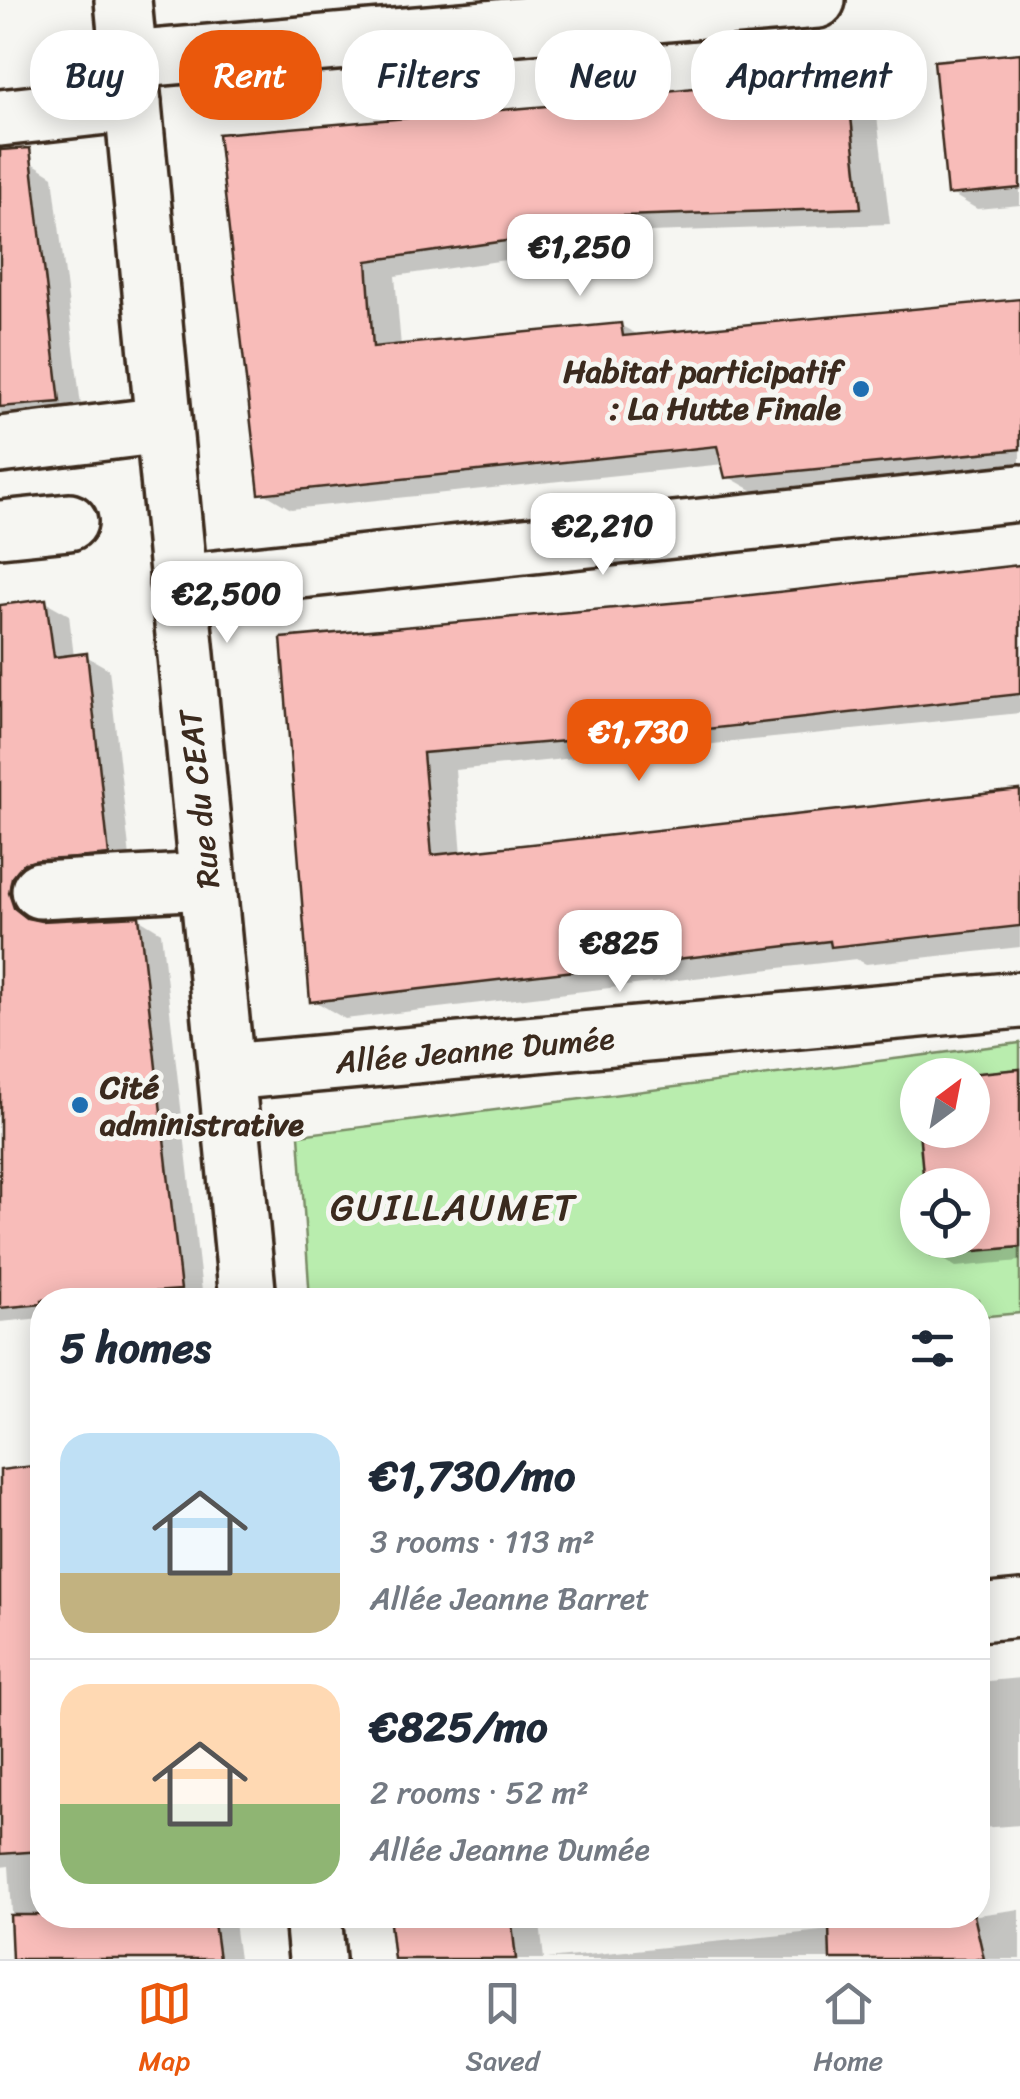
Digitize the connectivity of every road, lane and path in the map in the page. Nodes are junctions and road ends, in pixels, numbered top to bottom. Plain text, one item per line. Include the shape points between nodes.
1 (122, 0) edge
2 (817, 0) edge
3 (125, 30) edge
4 (159, 78) edge
5 (30, 110) edge
6 (0, 118) edge
7 (135, 120) edge
8 (162, 424) junction
9 (0, 445) edge
10 (1020, 493) edge
11 (69, 522) dead end
12 (0, 529) edge
13 (178, 583) junction
14 (207, 881) junction
15 (40, 890) dead end
16 (1020, 1000) edge
17 (228, 1072) junction
18 (247, 1288) edge
19 (1020, 1609) edge
20 (990, 1612) edge
21 (313, 1928) edge
22 (317, 1959) edge

1 - 3 street, Rue du CEAT
2 - 4 street
5 - 6 street
7 - 8 street, Rue du CEAT
8 - 9 street
8 - 13 street, Rue du CEAT
10 - 13 street
11 - 12 street
13 - 14 street, Rue du CEAT
14 - 15 street
14 - 17 street, Rue du CEAT
16 - 17 street, Allée Jeanne Dumée
17 - 18 street, Rue du CEAT
19 - 20 street
21 - 22 street

